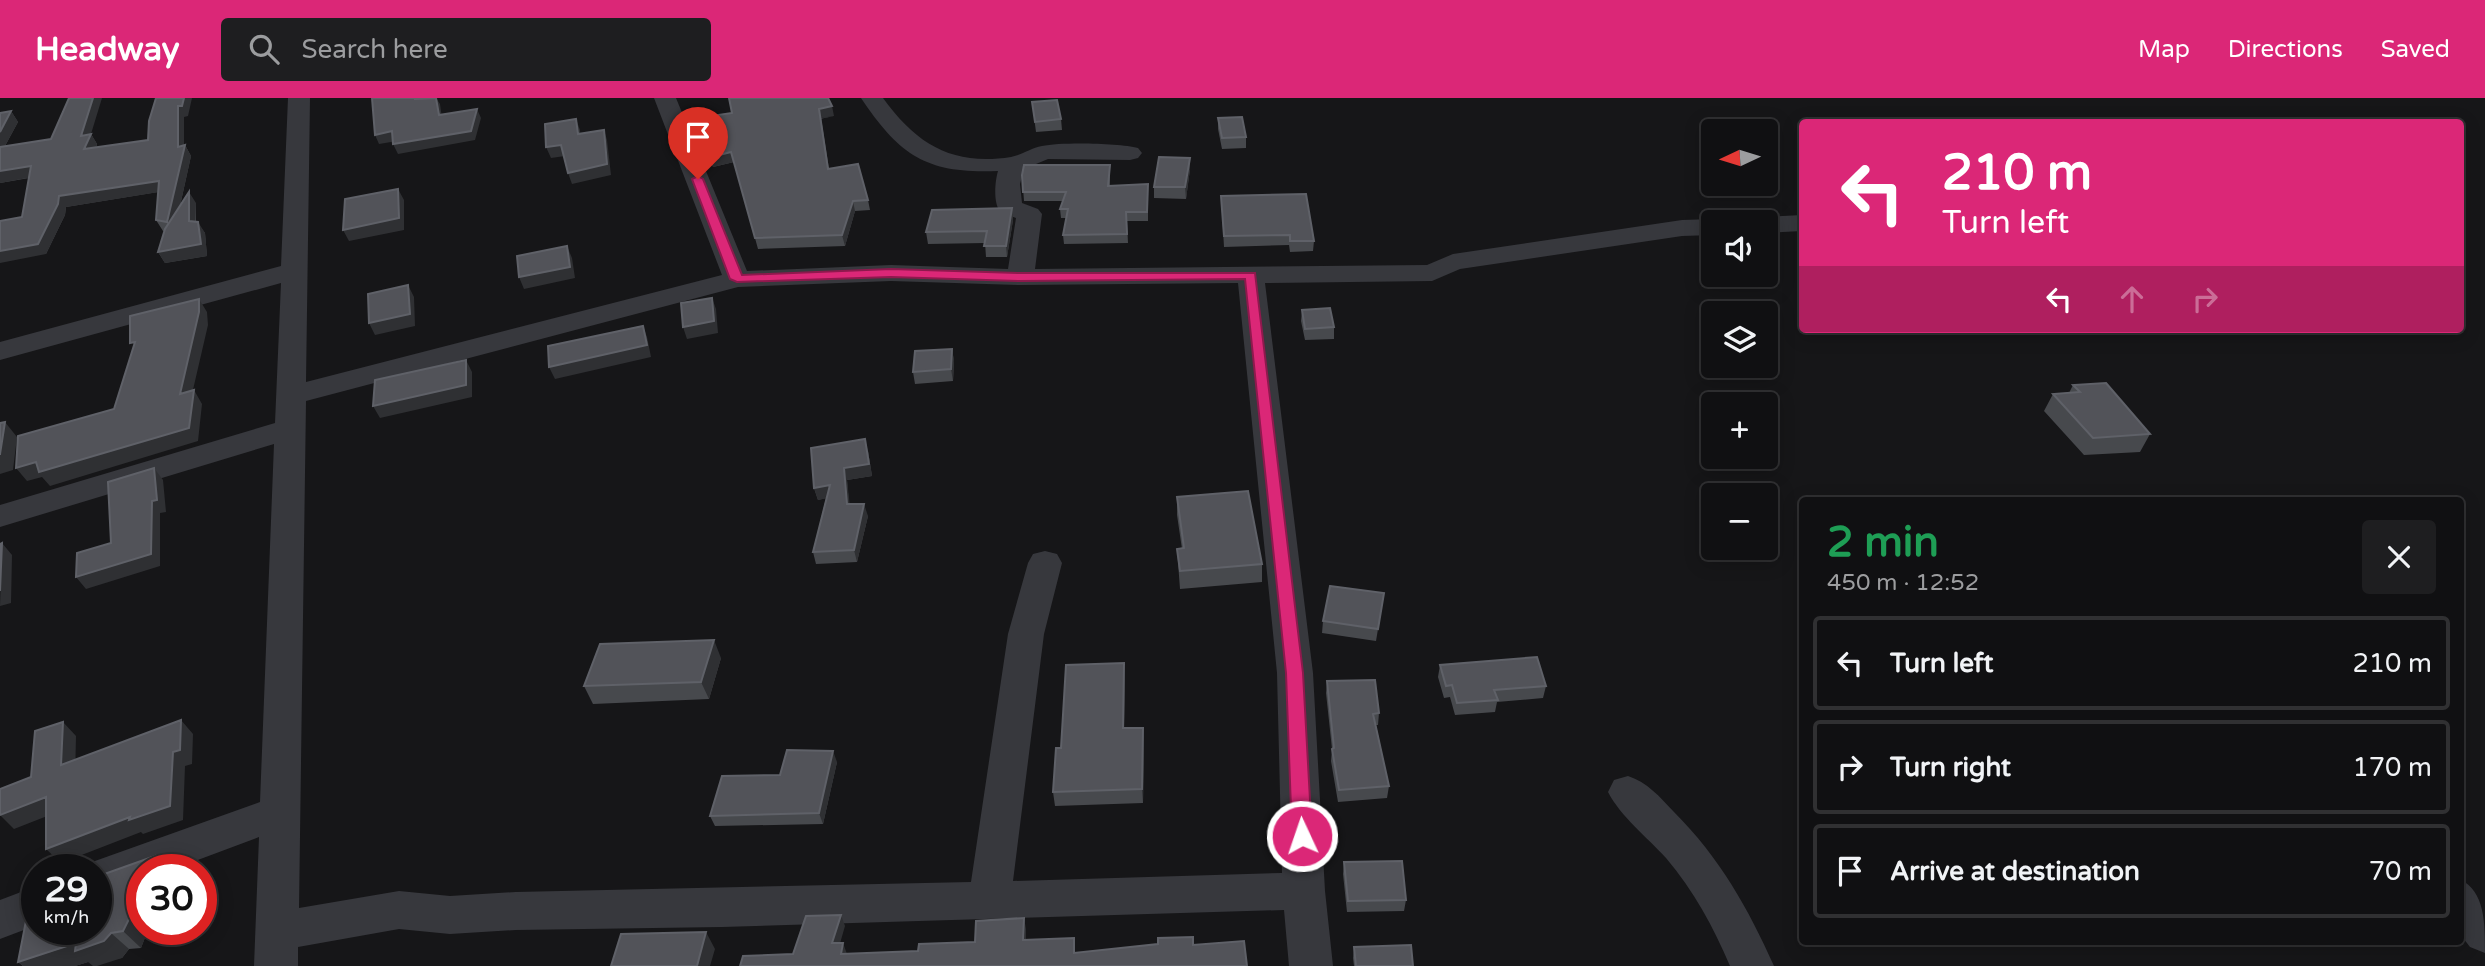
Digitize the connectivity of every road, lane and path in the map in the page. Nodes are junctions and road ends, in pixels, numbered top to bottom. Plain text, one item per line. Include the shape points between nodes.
1 (299, 98) edge
2 (665, 98) edge
3 (872, 98) edge
4 (1130, 153) dead end
5 (1015, 164) junction
6 (1799, 223) edge
7 (1778, 224) edge
8 (1701, 228) edge
9 (294, 271) junction
10 (1251, 275) junction
11 (1020, 277) junction
12 (737, 279) junction
13 (0, 351) edge
14 (290, 412) junction
15 (0, 516) edge
16 (1045, 563) dead end
17 (1628, 792) dead end
18 (280, 812) junction
19 (112, 873) edge
20 (1304, 891) junction
21 (989, 900) junction
22 (2464, 904) edge
23 (21, 911) edge
24 (0, 920) edge
25 (2485, 933) edge
26 (276, 949) edge
27 (1311, 966) edge
28 (1752, 966) edge

1 - 9 street
2 - 12 street
3 - 5 street via 914,145 930,156 949,163
4 - 5 street via 1045,152
5 - 11 street via 1008,181 1010,207 1029,214
6 - 7 street
8 - 10 street via 1453,262 1432,273
9 - 13 street
9 - 14 street
10 - 11 street
10 - 20 street via 1294,673
11 - 12 street via 891,273
12 - 14 street
14 - 15 street
14 - 18 street
16 - 21 street via 1026,634
17 - 28 street via 1700,868 1727,911
18 - 19 street
18 - 26 street
20 - 21 street
20 - 27 street
21 - 26 street via 450,915 399,910
22 - 25 street
23 - 24 street

